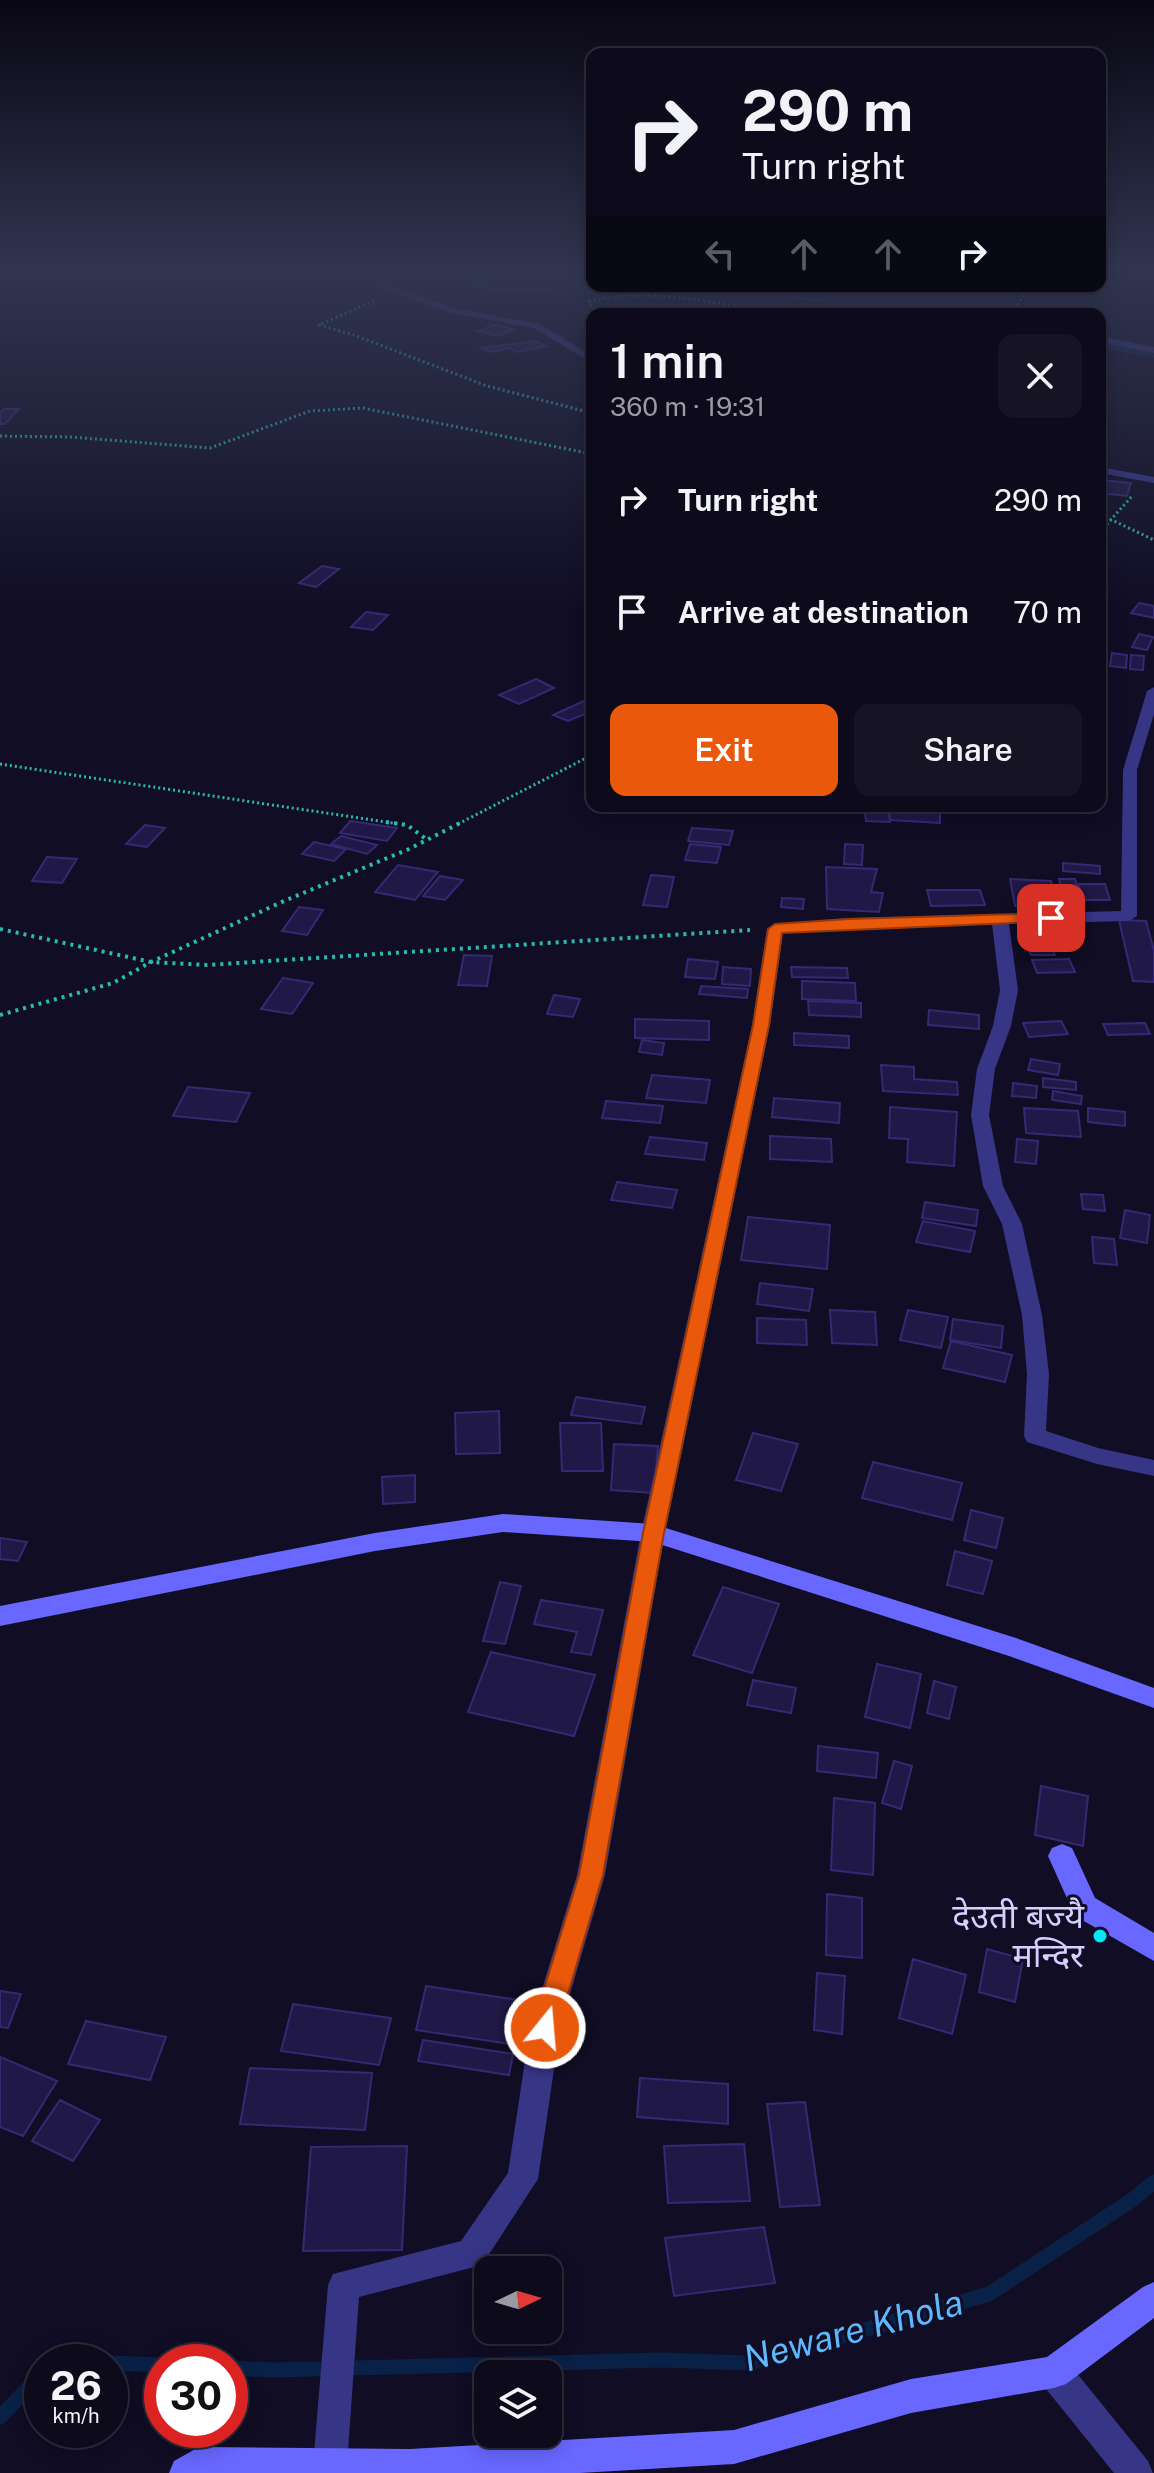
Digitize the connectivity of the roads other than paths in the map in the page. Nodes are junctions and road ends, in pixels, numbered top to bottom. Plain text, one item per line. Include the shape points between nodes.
1 (1106, 471) edge
2 (1150, 480) edge
3 (1154, 691) edge
4 (1000, 919) junction
5 (1154, 1468) edge
6 (653, 1533) junction
7 (0, 1616) edge
8 (1154, 1698) edge
9 (1062, 1856) dead end
10 (1154, 1948) edge
11 (1154, 2298) edge
12 (1054, 2372) junction
13 (330, 2465) junction
14 (186, 2473) edge
15 (1136, 2473) edge

1 - 2 street
3 - 4 street via 1130,770 1129,916
4 - 5 street via 1009,990 986,1069 980,1115 993,1186 1012,1224 1032,1315 1038,1374 1035,1436
4 - 6 street via 775,929 761,1025
6 - 7 street via 503,1523 375,1542
6 - 8 street via 1016,1648
6 - 13 street via 591,1875 545,2028 523,2179 471,2254 344,2285
9 - 10 street via 1085,1907
11 - 12 street
12 - 13 street via 911,2396 734,2447 410,2466
12 - 15 street
13 - 14 street via 199,2464

